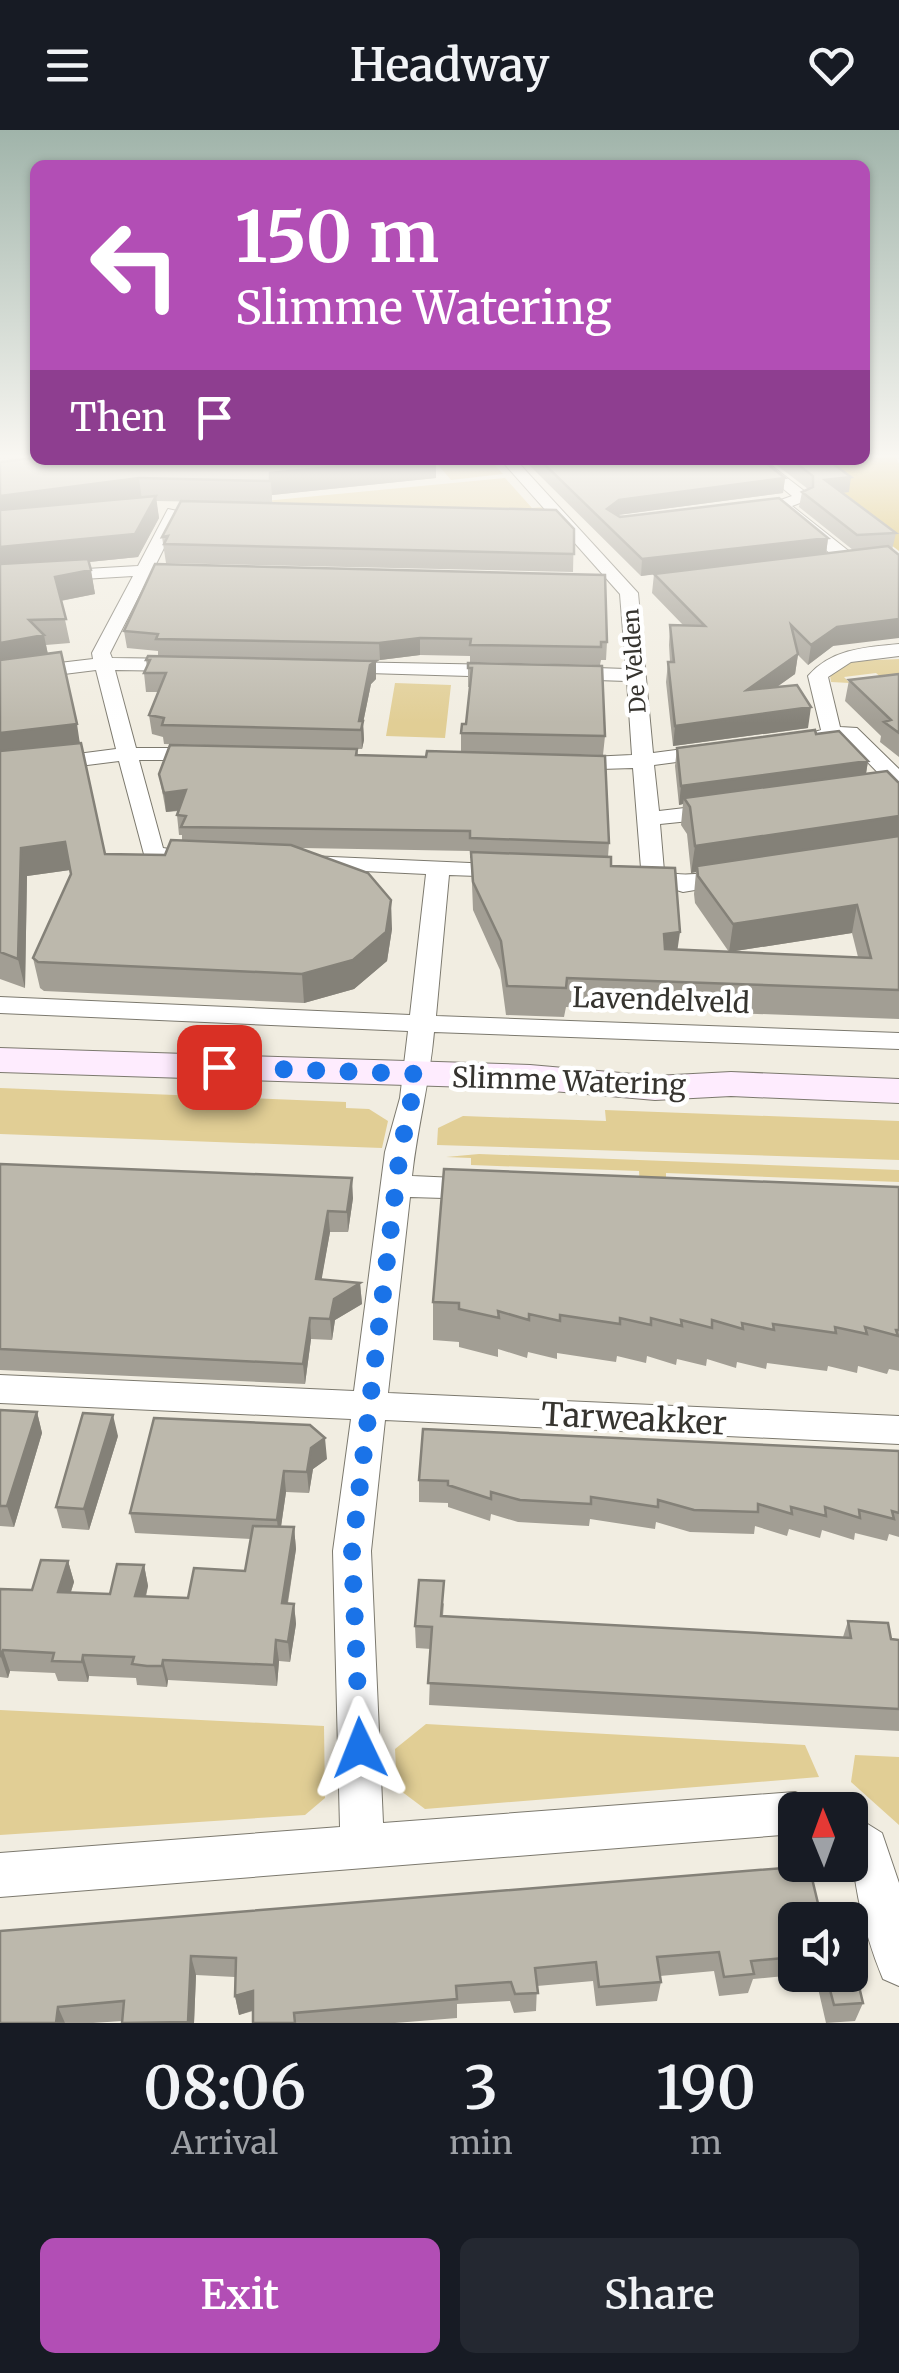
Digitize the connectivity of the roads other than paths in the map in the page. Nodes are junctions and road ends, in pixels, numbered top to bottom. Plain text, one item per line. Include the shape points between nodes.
1 (155, 545) edge
2 (583, 545) edge
3 (829, 545) edge
4 (848, 561) edge
5 (142, 570) junction
6 (179, 572) edge
7 (0, 580) edge
8 (899, 650) edge
9 (102, 664) junction
10 (198, 666) edge
11 (312, 668) edge
12 (634, 675) junction
13 (0, 676) edge
14 (841, 733) junction
15 (775, 742) edge
16 (736, 748) edge
17 (127, 754) junction
18 (228, 754) edge
19 (641, 761) junction
20 (549, 764) edge
21 (0, 770) edge
22 (893, 785) edge
23 (750, 808) edge
24 (646, 819) junction
25 (212, 860) edge
26 (288, 862) edge
27 (438, 867) junction
28 (536, 871) edge
29 (594, 873) edge
30 (761, 873) edge
31 (653, 875) junction
32 (0, 1004) edge
33 (422, 1024) junction
34 (899, 1041) edge
35 (0, 1060) edge
36 (0, 1083) edge
37 (415, 1086) junction
38 (899, 1091) edge
39 (899, 1114) edge
40 (397, 1186) junction
41 (513, 1191) edge
42 (0, 1389) edge
43 (370, 1406) junction
44 (899, 1430) edge
45 (778, 1814) edge
46 (362, 1849) junction
47 (868, 1852) edge
48 (0, 1875) edge
49 (899, 1963) edge

1 - 5 street
2 - 12 street, De Velden via 629,593
3 - 4 street
5 - 6 street
5 - 7 street
5 - 9 street
8 - 14 street via 846,657 818,676 831,692
9 - 10 street
9 - 13 street
9 - 17 street
11 - 12 street
12 - 19 street, De Velden
14 - 15 street
14 - 22 street
16 - 19 street
17 - 18 street
17 - 21 street
17 - 25 street via 153,853
19 - 20 street
19 - 24 street, De Velden
23 - 24 street
24 - 31 street, De Velden
26 - 27 street
27 - 28 street
27 - 33 street
29 - 31 street
30 - 31 street via 682,885
32 - 33 street, Lavendelveld
33 - 34 street, Lavendelveld
33 - 37 street
35 - 37 street, Slimme Watering
36 - 37 street, Slimme Watering
37 - 38 street, Slimme Watering via 530,1076 655,1088
37 - 39 street, Slimme Watering
37 - 40 street
40 - 41 street
40 - 43 street
42 - 43 street, Tarweakker
43 - 44 street, Tarweakker
43 - 46 street via 352,1551
45 - 46 street
46 - 48 street
47 - 49 street

